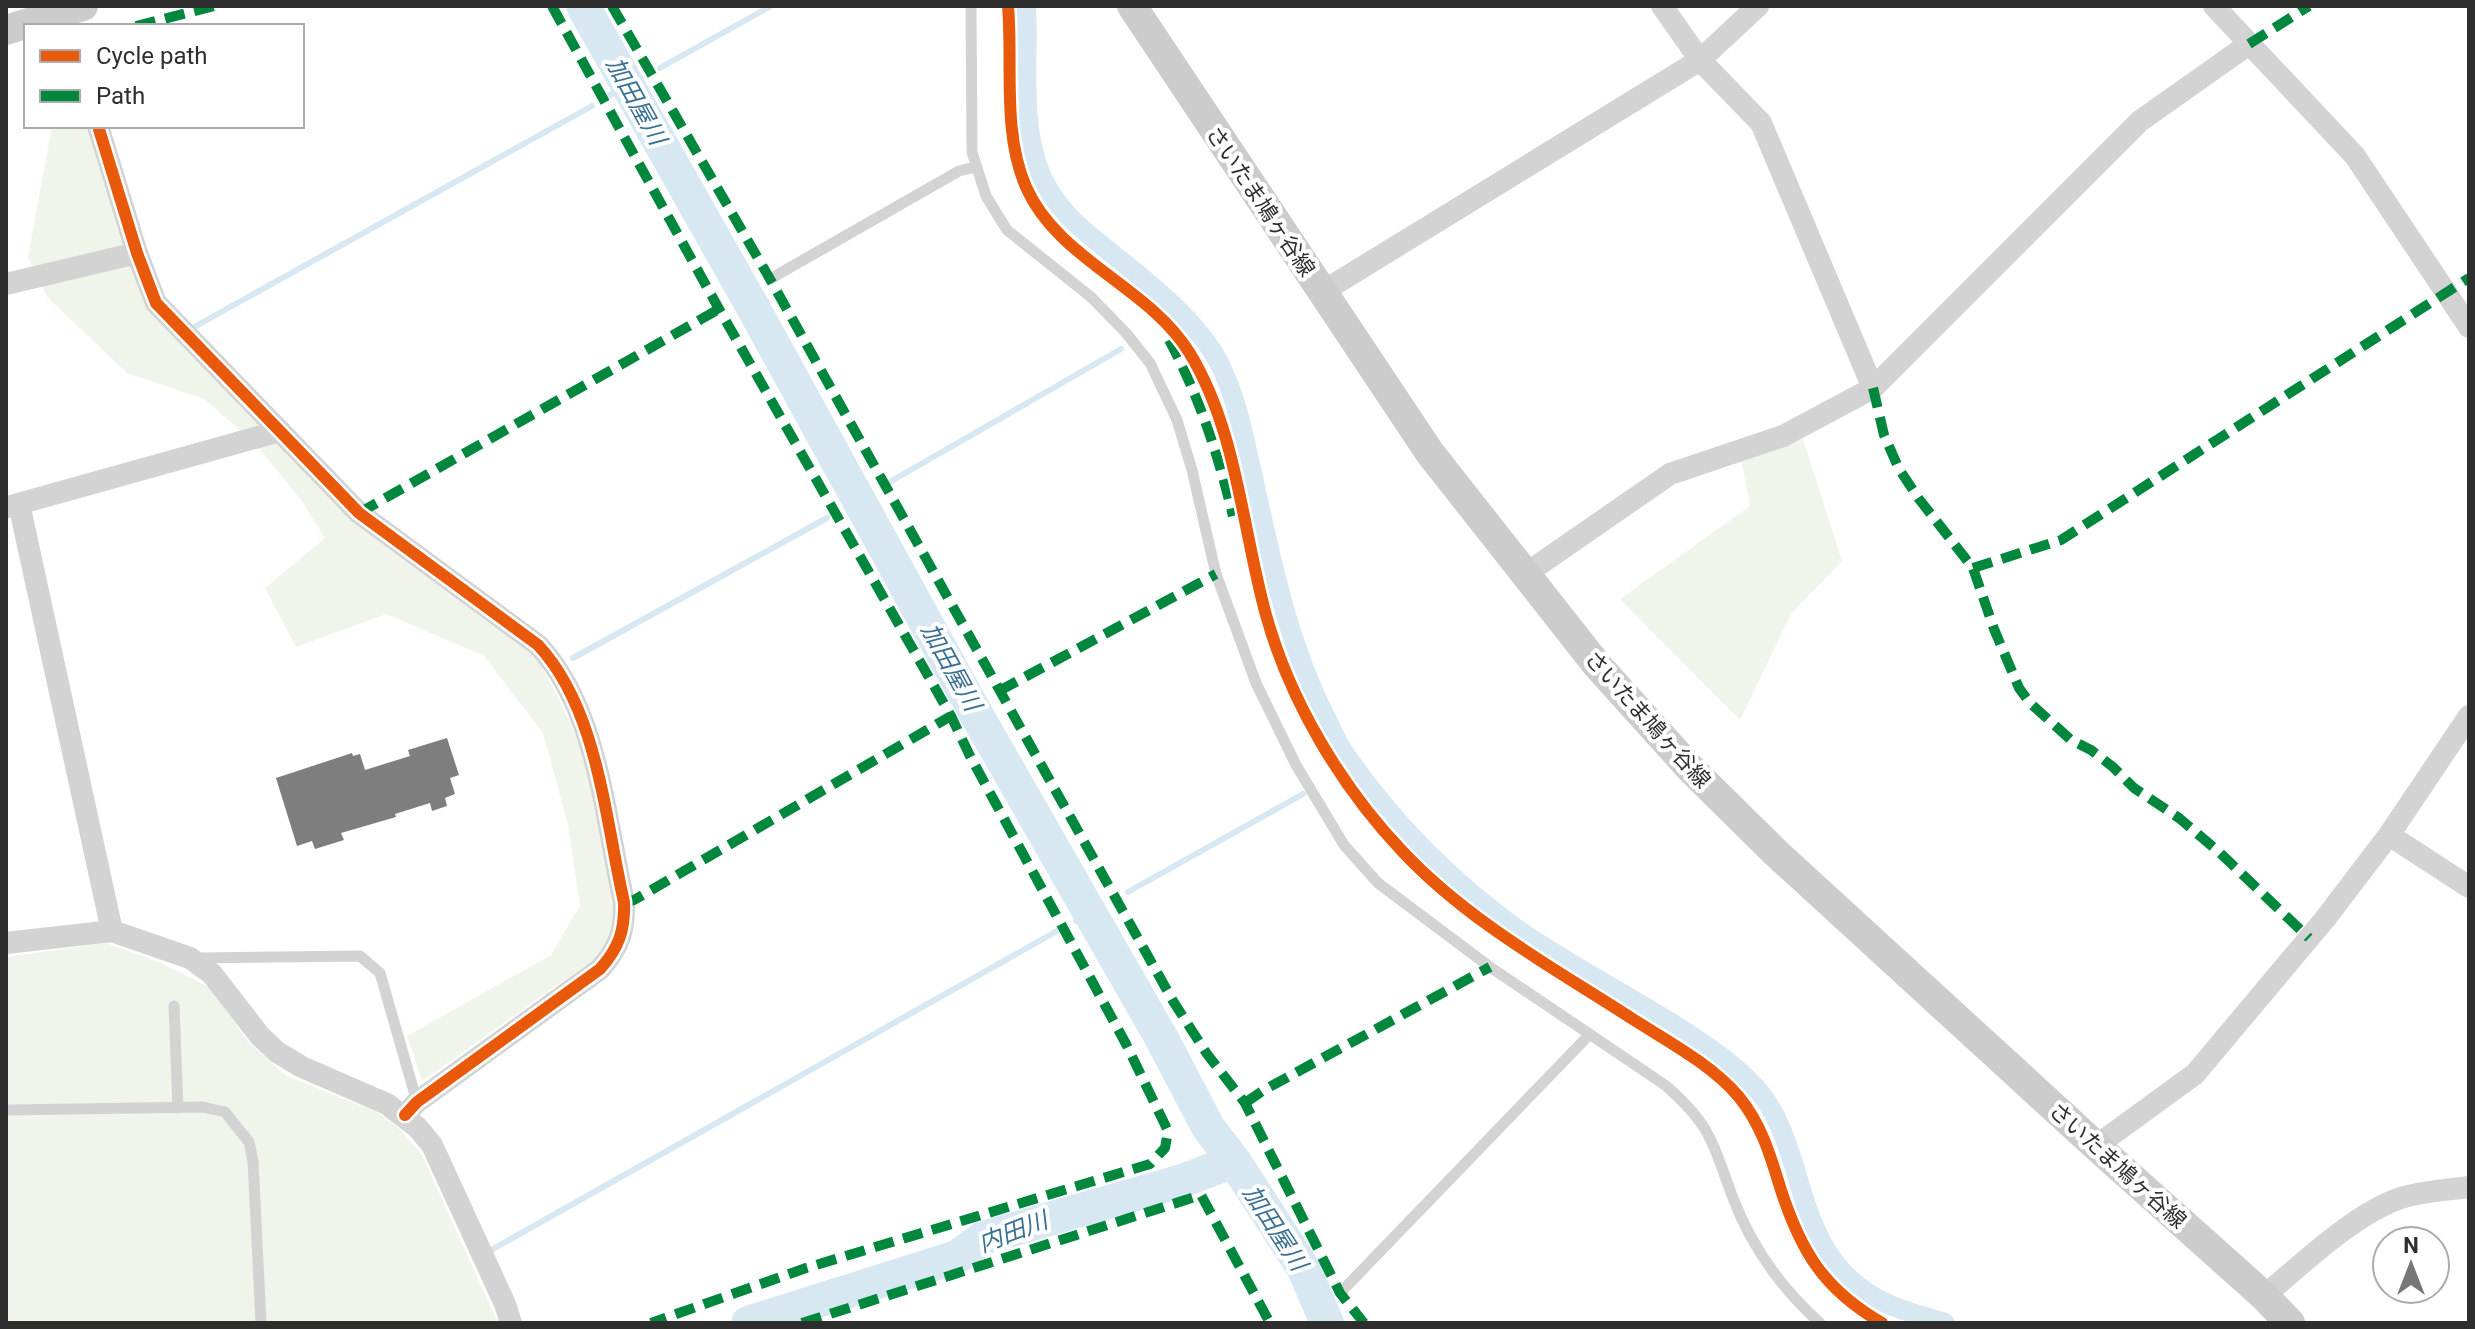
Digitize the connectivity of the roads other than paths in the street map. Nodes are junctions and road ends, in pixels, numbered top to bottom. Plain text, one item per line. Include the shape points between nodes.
1 (971, 6) edge
2 (1132, 6) edge
3 (1662, 6) edge
4 (1758, 6) edge
5 (2214, 6) edge
6 (58, 14) edge
7 (26, 24) edge
8 (2249, 44) junction
9 (1700, 60) junction
10 (99, 128) edge
11 (975, 167) junction
12 (137, 253) junction
13 (770, 279) dead end
14 (6, 284) edge
15 (1322, 292) junction
16 (2469, 327) edge
17 (1873, 388) junction
18 (280, 431) junction
19 (12, 506) edge
20 (1524, 575) junction
21 (2469, 716) edge
22 (2389, 835) junction
23 (2469, 887) edge
24 (112, 931) junction
25 (6, 943) edge
26 (190, 958) junction
27 (174, 1006) dead end
28 (1590, 1034) junction
29 (178, 1108) junction
30 (411, 1109) junction
31 (6, 1110) edge
32 (2096, 1146) junction
33 (2469, 1187) edge
34 (1832, 1288) dead end
35 (1340, 1293) dead end
36 (2264, 1296) junction
37 (261, 1323) edge
38 (511, 1323) edge
39 (1820, 1323) edge
40 (1882, 1323) edge
41 (2290, 1323) edge

1 - 11 lane
2 - 15 main road, さいたま鳩ヶ谷線
3 - 9 street
4 - 9 street
5 - 8 street
6 - 7 main road
8 - 16 street via 2355,156
8 - 17 street via 2140,121
9 - 15 street
9 - 17 street via 1761,123
10 - 12 street
11 - 13 lane via 959,171
11 - 28 lane via 1007,230 1091,297 1150,363 1177,420 1216,574 1256,683 1344,845 1378,883
12 - 14 street
12 - 18 street via 156,303
15 - 20 main road, さいたま鳩ヶ谷線 via 1430,453
17 - 20 street via 1783,436 1670,474
18 - 19 street
18 - 30 street via 359,513 545,652 585,725 624,902 622,936 600,969
19 - 24 street
20 - 32 main road, さいたま鳩ヶ谷線 via 1690,768
21 - 22 street
22 - 23 street
22 - 32 street via 2195,1074
24 - 25 street
24 - 26 street
26 - 30 street via 212,974 277,1052 387,1104
26 - 30 lane via 360,956 380,973
27 - 29 lane
28 - 35 lane
28 - 39 lane via 1665,1085 1698,1116 1760,1254 1788,1293
29 - 31 lane
29 - 37 lane via 225,1112 249,1142
30 - 38 street
32 - 36 main road, さいたま鳩ヶ谷線
33 - 36 street via 2402,1197 2371,1212
34 - 40 lane
36 - 41 main road, さいたま鳩ヶ谷線

